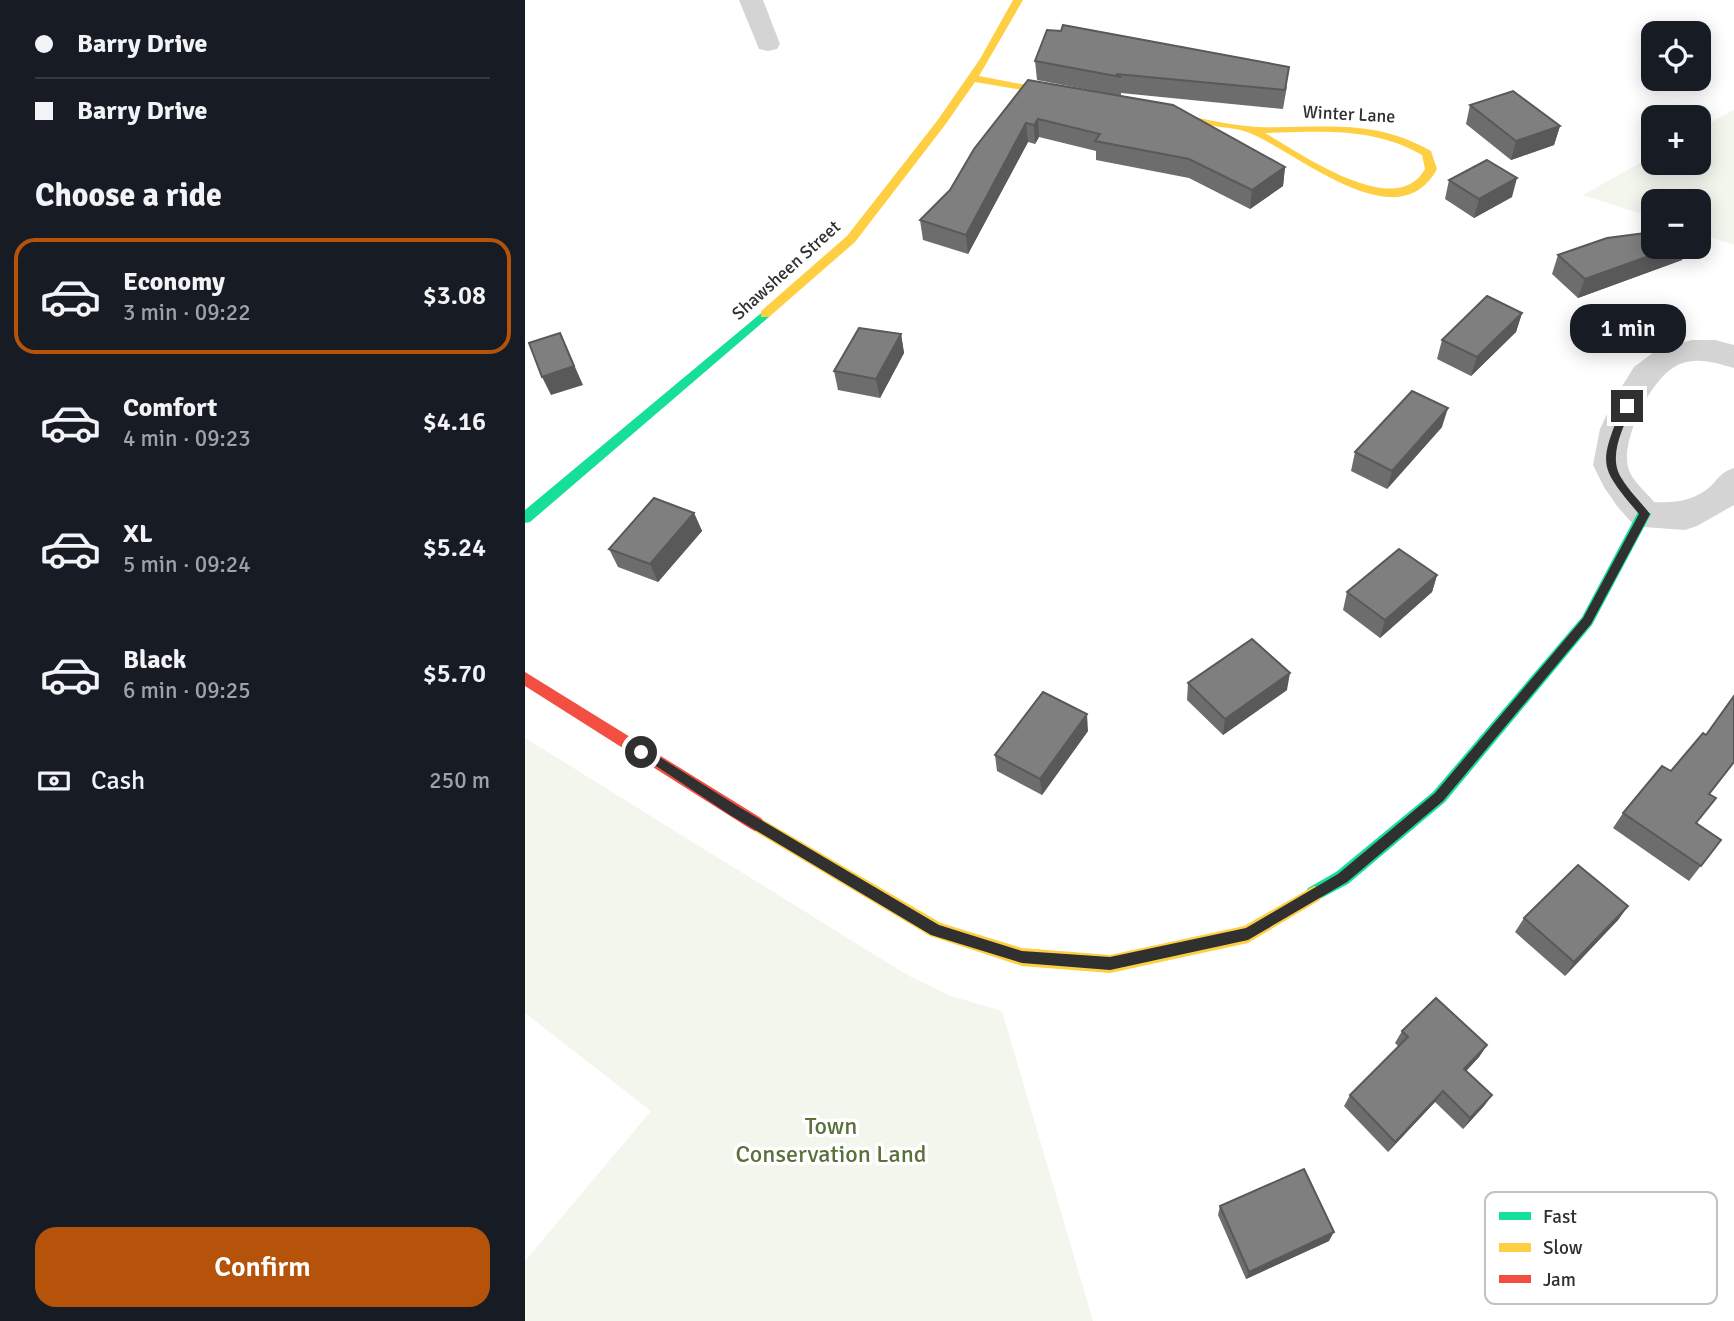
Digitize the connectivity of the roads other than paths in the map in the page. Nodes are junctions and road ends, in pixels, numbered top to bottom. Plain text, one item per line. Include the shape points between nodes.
1 (751, 0) edge
2 (1018, 0) edge
3 (768, 44) dead end
4 (972, 78) junction
5 (1093, 100) edge
6 (1133, 108) edge
7 (1253, 130) junction
8 (1734, 357) edge
9 (1734, 481) edge
10 (1644, 514) junction
11 (525, 518) edge
12 (525, 678) edge

1 - 3 street
2 - 4 street, Shawsheen Street
4 - 5 street
4 - 11 street, Shawsheen Street via 851,239
6 - 7 street, Winter Lane
7 - 7 street, Winter Lane via 1356,187 1392,192 1410,189 1430,173 1427,153 1395,135
8 - 10 street via 1706,349 1683,352 1652,366 1627,406 1609,463 1616,480
9 - 10 street via 1723,495 1685,517
10 - 12 street via 1587,621 1439,797 1342,878 1248,934 1110,964 1022,957 936,930 734,811

